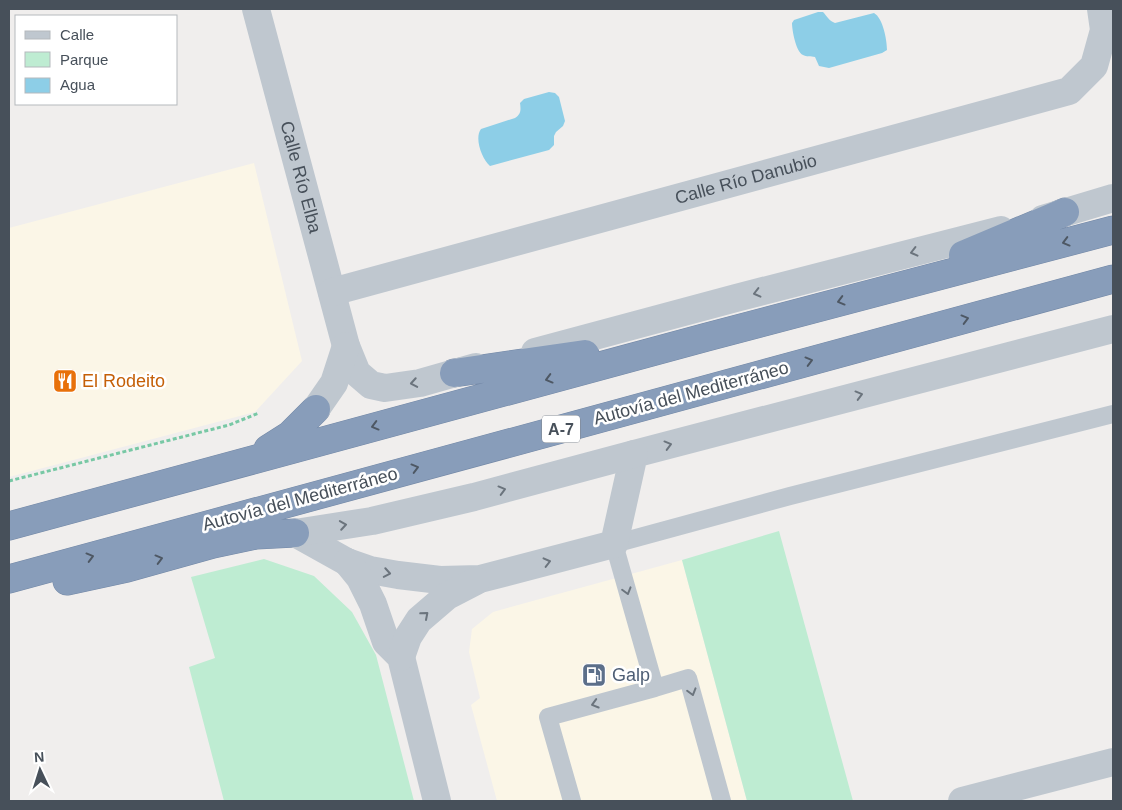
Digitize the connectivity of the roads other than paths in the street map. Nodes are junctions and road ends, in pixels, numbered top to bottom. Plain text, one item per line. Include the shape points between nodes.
1 (256, 9) edge
2 (1101, 9) edge
3 (1113, 198) edge
4 (1065, 212) junction
5 (1113, 230) edge
6 (1113, 279) edge
7 (332, 292) junction
8 (868, 294) junction
9 (1113, 329) edge
10 (708, 337) junction
11 (346, 346) junction
12 (454, 373) junction
13 (316, 409) joint
14 (1113, 414) edge
15 (634, 454) junction
16 (251, 460) junction
17 (9, 526) edge
18 (295, 533) junction
19 (614, 544) junction
20 (347, 562) junction
21 (9, 578) edge
22 (480, 579) junction
23 (9, 592) edge
24 (401, 657) junction
25 (655, 688) junction
26 (1113, 762) edge
27 (437, 801) edge
28 (572, 801) edge
29 (722, 801) edge
30 (962, 801) edge

1 - 7 street, Calle Río Elba
2 - 7 street, Calle Río Danubio via 1104,30 1094,66 1069,91
3 - 4 street, Calle Río Elba
4 - 8 highway
4 -> 12 street, Calle Río Elba
5 -> 8 highway
21 -> 6 highway, Autovía del Mediterráneo / A-7
7 - 11 street, Calle Río Elba
8 -> 10 highway
15 -> 9 street
10 - 12 highway
10 -> 16 highway
12 -> 11 street, Calle Río Elba via 386,388 371,385 357,373
11 - 13 street via 334,383
13 - 16 highway via 290,435
14 - 19 lane
18 -> 15 street via 372,521 446,504
15 - 19 street
16 - 17 highway
18 - 20 street
23 -> 18 highway via 127,568 256,535
22 -> 19 street
19 -> 25 lane
20 -> 22 street via 398,575 440,580
20 - 24 street via 360,578 373,604 386,642
24 -> 22 street via 419,620 447,596
24 - 27 street
25 -> 28 lane via 548,717
25 -> 29 lane via 688,678
26 - 30 street

